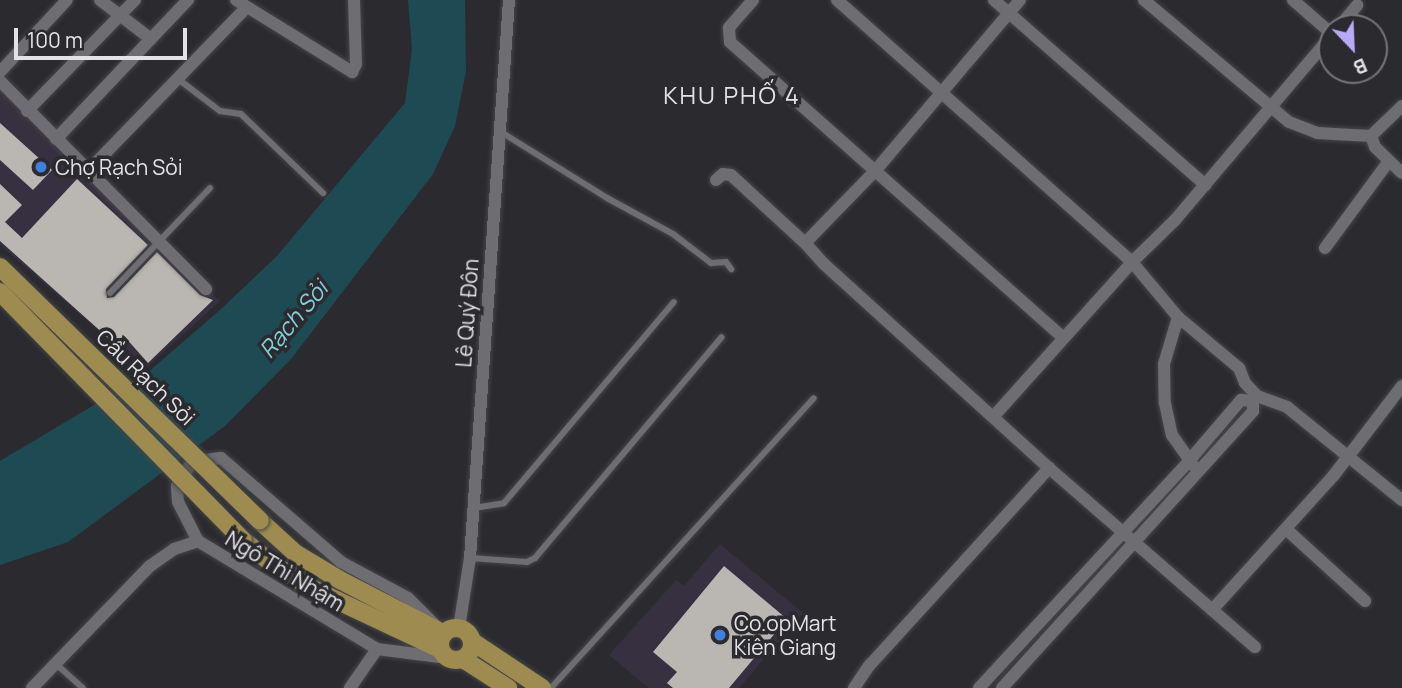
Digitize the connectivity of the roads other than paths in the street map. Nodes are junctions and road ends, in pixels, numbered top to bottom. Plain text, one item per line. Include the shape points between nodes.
1 (66, 0) edge
2 (100, 0) edge
3 (135, 0) edge
4 (188, 0) edge
5 (236, 0) edge
6 (354, 0) edge
7 (509, 0) edge
8 (753, 0) edge
9 (836, 0) edge
10 (994, 0) edge
11 (1020, 0) edge
12 (1144, 0) edge
13 (1293, 0) edge
14 (1357, 5) dead end
15 (247, 7) junction
16 (1009, 13) junction
17 (1350, 14) edge
18 (120, 16) junction
19 (1318, 22) edge
20 (150, 39) junction
21 (1318, 51) edge
22 (0, 72) edge
23 (177, 78) junction
24 (0, 82) edge
25 (942, 93) junction
26 (1402, 106) edge
27 (1270, 109) junction
28 (27, 111) junction
29 (499, 131) junction
30 (1371, 136) junction
31 (56, 139) junction
32 (1389, 161) junction
33 (88, 171) junction
34 (875, 171) junction
35 (1402, 173) edge
36 (716, 180) dead end
37 (1205, 185) junction
38 (210, 188) dead end
39 (323, 193) dead end
40 (160, 240) junction
41 (805, 243) junction
42 (1325, 248) dead end
43 (1132, 262) junction
44 (0, 267) edge
45 (731, 269) dead end
46 (206, 289) dead end
47 (0, 292) edge
48 (110, 293) dead end
49 (674, 302) dead end
50 (1178, 317) junction
51 (722, 337) dead end
52 (1063, 338) junction
53 (1402, 386) edge
54 (814, 398) dead end
55 (1255, 399) junction
56 (994, 416) junction
57 (1350, 455) junction
58 (1188, 462) junction
59 (1049, 468) junction
60 (1199, 470) junction
61 (1402, 500) edge
62 (474, 508) junction
63 (1286, 529) junction
64 (1122, 533) junction
65 (198, 541) junction
66 (1134, 544) junction
67 (470, 558) junction
68 (1365, 601) dead end
69 (1212, 610) junction
70 (451, 646) junction
71 (1255, 647) dead end
72 (377, 649) junction
73 (55, 663) junction
74 (32, 688) edge
75 (83, 688) edge
76 (349, 688) edge
77 (508, 688) edge
78 (542, 688) edge
79 (551, 688) edge
80 (854, 688) edge
81 (979, 688) edge
82 (1002, 688) edge

1 - 22 street
2 - 18 street
3 - 18 street
4 - 20 street
5 - 15 street
6 - 15 street via 354,71 343,69
7 - 29 street, Lê Quý Đôn
8 - 34 street via 729,28 730,42
9 - 25 street
10 - 16 street
11 - 16 street
12 - 27 street
13 - 19 street
14 - 17 street
15 - 23 street
16 - 25 street
16 - 37 street
18 - 20 street
18 - 28 street
20 - 31 street
21 - 27 street
23 - 33 street
23 - 39 lane via 220,111 241,114
24 - 28 street
25 - 34 street
25 - 43 street
26 - 30 street
27 - 30 street via 1317,133
27 - 37 street
28 - 31 street
29 - 45 lane via 673,234 711,262 726,262
29 - 62 street, Lê Quý Đôn
30 - 32 street
31 - 33 street
32 - 35 street
32 - 42 street
33 - 40 street
34 - 41 street
34 - 52 street
36 - 41 street via 731,175
37 - 43 street
38 - 40 lane
40 - 46 street
40 - 48 lane
41 - 56 street
43 - 50 street
43 - 52 street
44 - 70 main road, Cầu Rạch Sỏi, bridge via 295,553
47 - 70 main road, Cầu Rạch Sỏi, bridge via 243,540 274,565 315,590
49 - 62 lane via 504,503
50 - 55 street via 1239,368
50 - 58 street via 1164,364 1165,403 1172,435
51 - 67 lane via 535,558 527,562
52 - 56 street
53 - 57 street
54 - 79 lane
55 - 57 street via 1287,407
55 - 58 street via 1241,400
55 - 60 street via 1253,411
56 - 59 street
57 - 61 street
57 - 63 street
58 - 60 street
58 - 64 street
59 - 64 street
59 - 80 street
60 - 66 street
62 - 67 street, Lê Quý Đôn
63 - 68 street
63 - 69 street
64 - 66 street
64 - 81 street
65 - 70 street via 178,502 177,486 192,462 221,458 341,562 408,597
65 - 72 street, Ngô Thì Nhậm
65 - 73 street, Ngô Thì Nhậm via 174,549 150,566
66 - 69 street
66 - 82 street
67 - 70 street, Lê Quý Đôn
69 - 71 street
70 - 72 street, Ngô Thì Nhậm
70 - 77 main road
70 - 78 main road via 471,653 473,642
72 - 76 street
73 - 74 street, Ngô Thì Nhậm
73 - 75 lane

